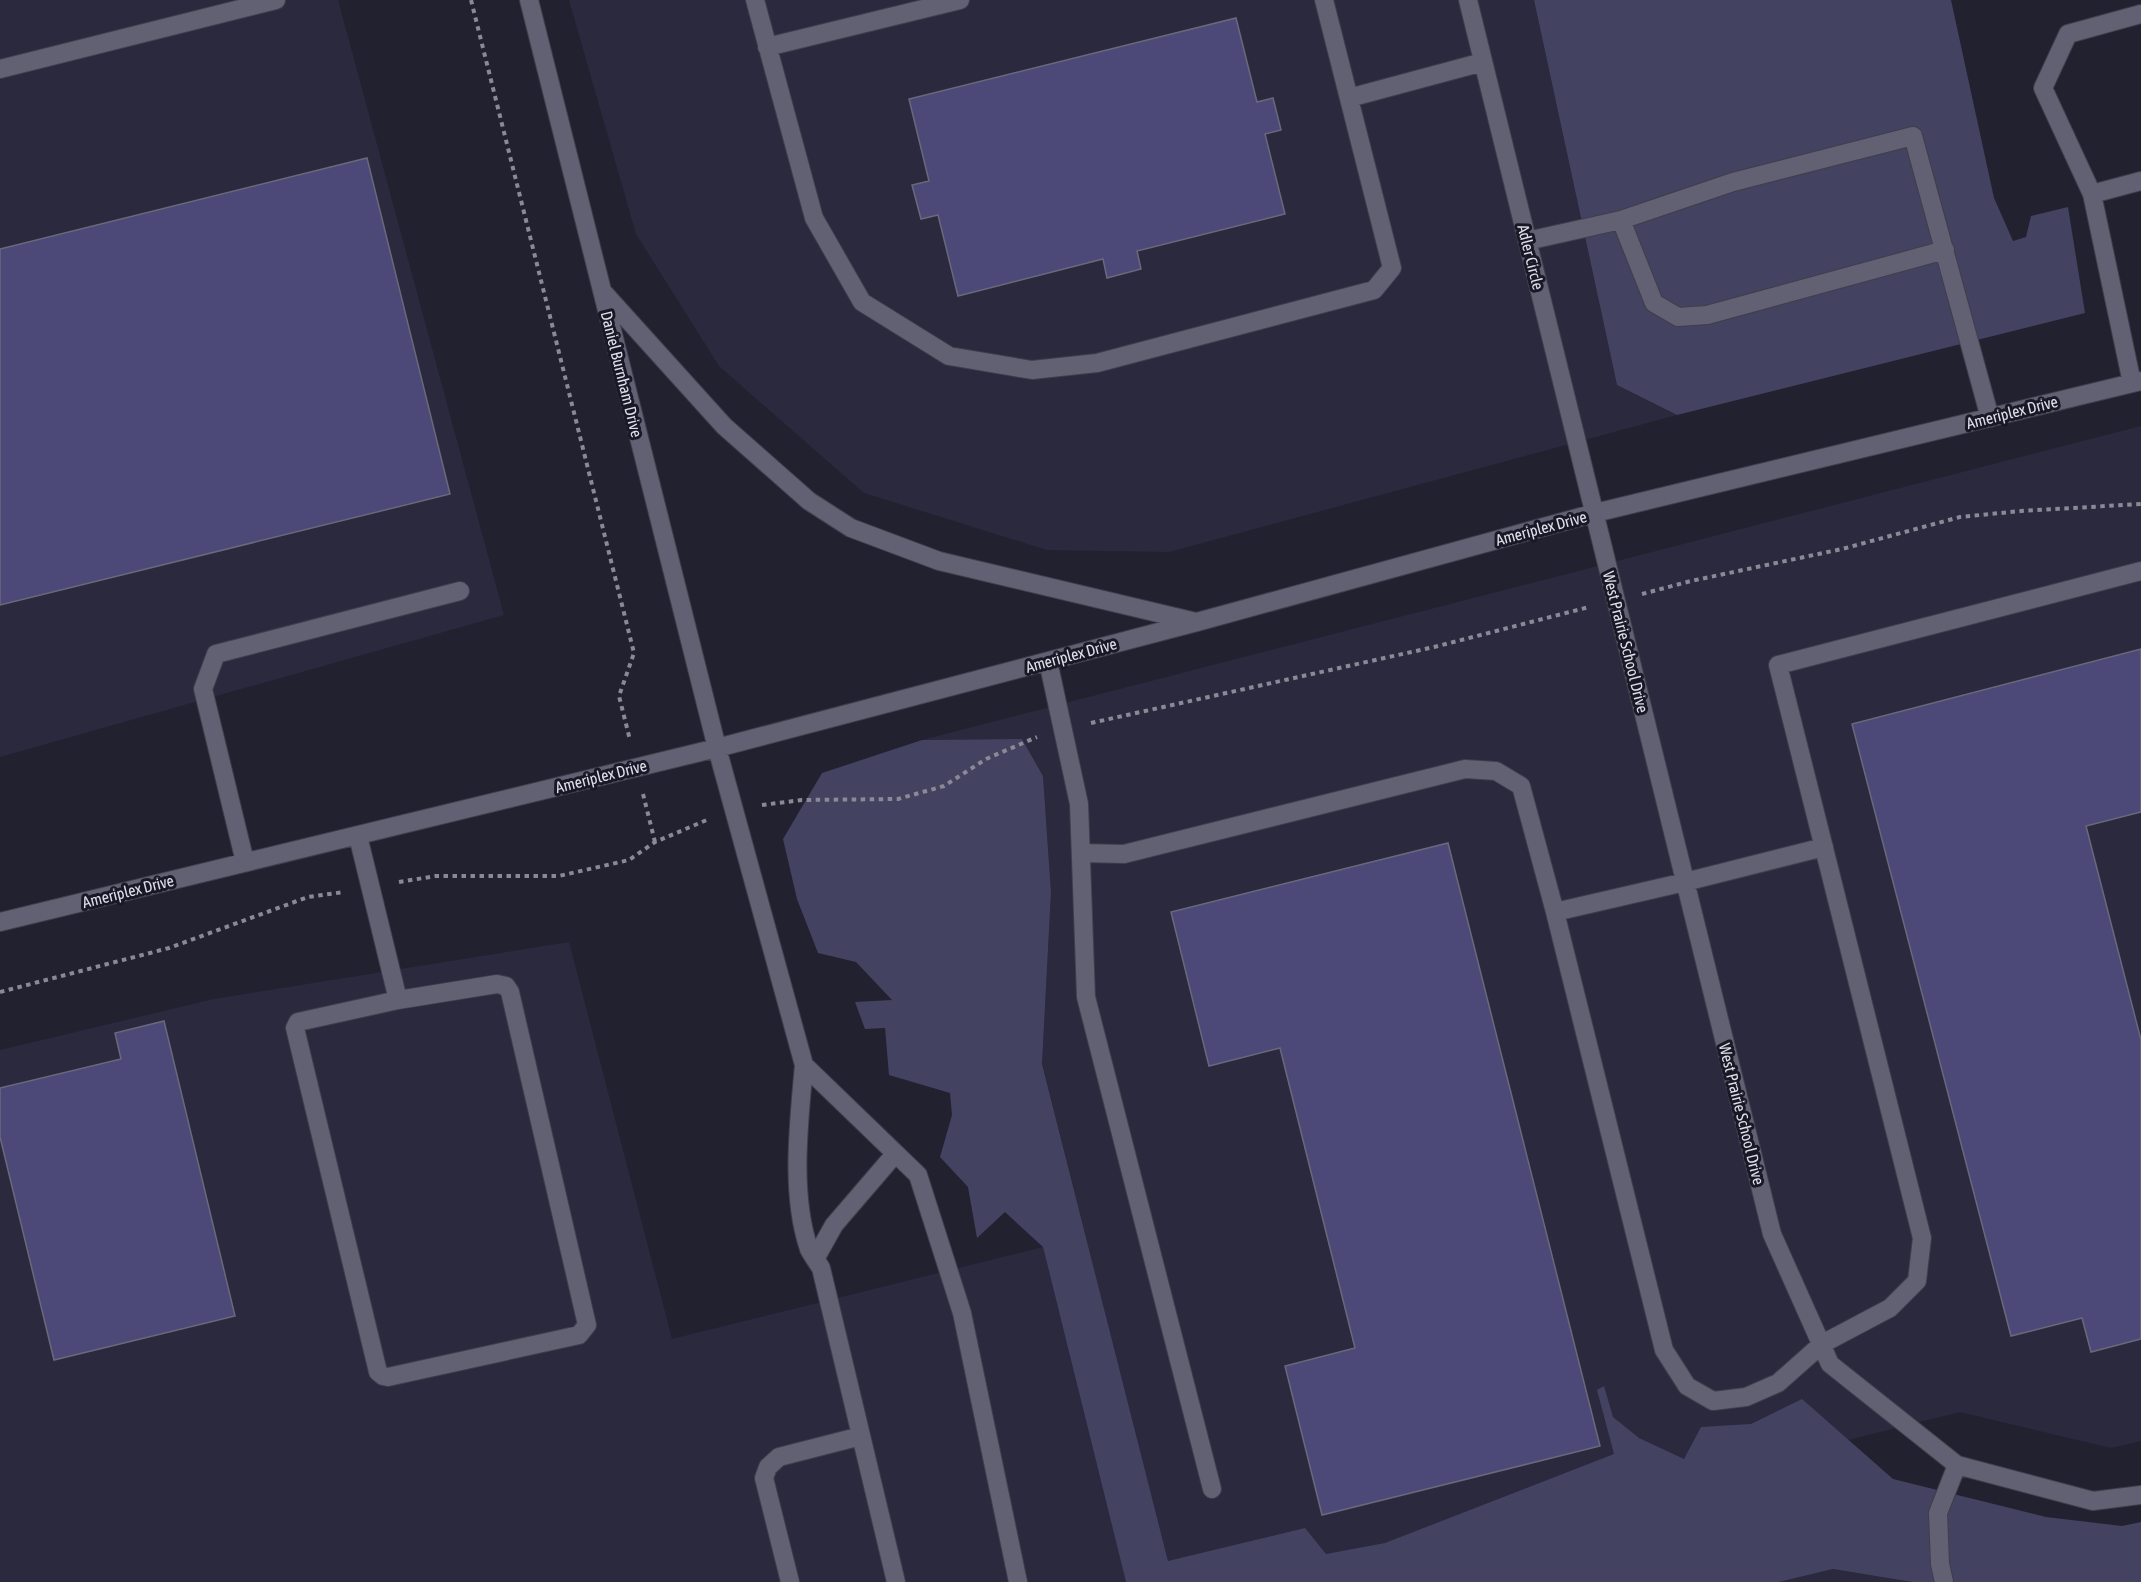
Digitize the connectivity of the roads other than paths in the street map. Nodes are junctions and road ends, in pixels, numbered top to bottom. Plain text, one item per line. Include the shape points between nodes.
1 (276, 0) edge
2 (529, 0) edge
3 (755, 0) edge
4 (960, 0) edge
5 (1324, 0) edge
6 (1468, 0) edge
7 (2141, 14) edge
8 (767, 46) junction
9 (1483, 62) junction
10 (0, 69) edge
11 (1349, 98) junction
12 (2141, 181) edge
13 (2092, 194) junction
14 (1621, 220) junction
15 (1527, 242) junction
16 (1945, 250) junction
17 (601, 289) junction
18 (2136, 382) edge
19 (1990, 418) junction
20 (1594, 513) junction
21 (2141, 571) edge
22 (460, 591) dead end
23 (1197, 622) junction
24 (1048, 661) junction
25 (717, 748) junction
26 (358, 836) junction
27 (1824, 847) junction
28 (1081, 853) junction
29 (245, 862) junction
30 (1685, 882) junction
31 (1555, 912) junction
32 (0, 922) edge
33 (398, 1000) junction
34 (804, 1065) junction
35 (895, 1154) junction
36 (815, 1259) junction
37 (1821, 1344) junction
38 (861, 1436) junction
39 (1957, 1465) junction
40 (1212, 1489) dead end
41 (2141, 1495) edge
42 (790, 1582) edge
43 (896, 1582) edge
44 (1018, 1582) edge
45 (1944, 1582) edge

1 - 10 street
2 - 17 street, Daniel Burnham Drive
3 - 8 street
4 - 8 street
5 - 11 street
6 - 9 street, Adler Circle
7 - 13 street via 2068,34 2043,88
8 - 11 street via 814,218 862,302 949,357 1032,370 1097,363 1374,290 1392,268
9 - 11 street
9 - 15 street, Adler Circle
12 - 13 street
13 - 18 street
14 - 15 street
14 - 16 street via 1654,303 1678,317 1707,315
14 - 16 street via 1732,182 1913,136
15 - 20 street, Adler Circle
16 - 19 street
17 - 23 street via 724,426 809,501 851,528 939,561
17 - 25 street, Daniel Burnham Drive
18 - 19 street, Ameriplex Drive
19 - 20 street, Ameriplex Drive
20 - 23 street, Ameriplex Drive
20 - 30 street, West Prairie School Drive
21 - 27 street via 1778,665
22 - 29 street via 216,654 203,689
23 - 24 street, Ameriplex Drive
24 - 25 street, Ameriplex Drive
24 - 28 street via 1079,804
25 - 26 street, Ameriplex Drive
25 - 34 street, Daniel Burnham Drive
26 - 29 street, Ameriplex Drive
26 - 33 street
27 - 30 street
27 - 37 street via 1922,1238 1917,1281 1890,1308
28 - 31 street via 1124,854 1465,769 1496,771 1521,786
28 - 40 street via 1086,998
29 - 32 street, Ameriplex Drive
30 - 31 street
30 - 37 street, West Prairie School Drive via 1772,1234
31 - 37 street via 1664,1350 1688,1386 1713,1401 1746,1397 1778,1383
33 - 33 street via 497,984 506,986 510,992 587,1325 579,1335 388,1377 378,1372 295,1028 298,1022
34 - 35 street
34 - 36 street via 798,1198
35 - 36 street via 834,1225
35 - 44 street via 918,1175 962,1313
36 - 38 street via 821,1268
37 - 39 street, West Prairie School Drive via 1830,1364
38 - 42 street via 779,1457 768,1467 764,1478
38 - 43 street
39 - 41 street, West Prairie School Drive via 2093,1501
39 - 45 street via 1938,1513

